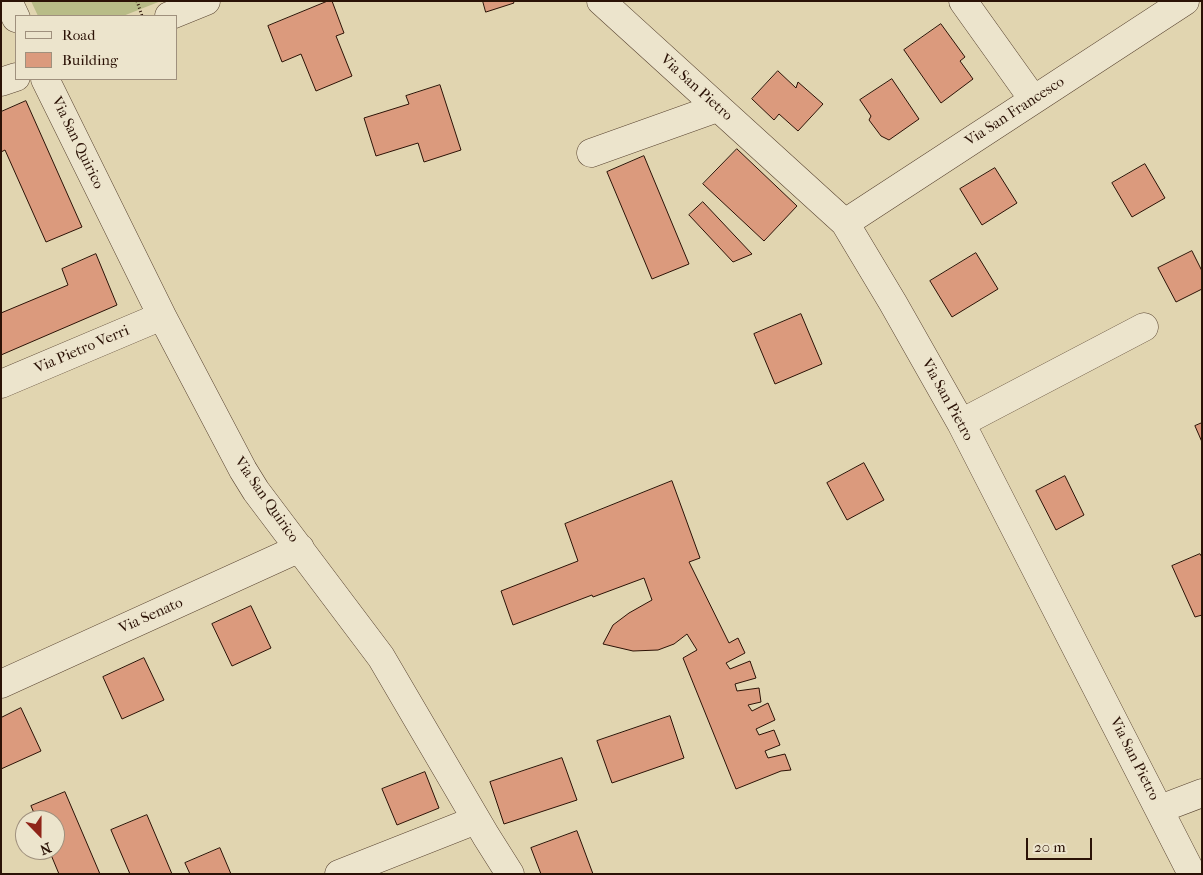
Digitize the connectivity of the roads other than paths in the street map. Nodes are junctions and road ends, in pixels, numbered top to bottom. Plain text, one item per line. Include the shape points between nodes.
1 (8, 1) edge
2 (206, 1) edge
3 (601, 1) edge
4 (963, 1) edge
5 (1185, 1) edge
6 (171, 15) edge
7 (15, 16) edge
8 (15, 77) edge
9 (45, 80) edge
10 (1, 82) edge
11 (1033, 99) junction
12 (718, 108) junction
13 (591, 153) dead end
14 (845, 223) junction
15 (162, 316) junction
16 (1144, 327) dead end
17 (1, 384) edge
18 (961, 423) junction
19 (300, 548) junction
20 (1, 684) edge
21 (1202, 793) edge
22 (1160, 809) junction
23 (476, 820) junction
24 (339, 874) edge
25 (510, 874) edge
26 (1192, 874) edge

1 - 7 street
2 - 6 street
3 - 12 street, Via San Pietro
4 - 11 street
5 - 11 street, Via San Francesco
8 - 10 street
9 - 15 street, Via San Quirico
11 - 14 street, Via San Francesco
12 - 13 street
12 - 14 street, Via San Pietro
14 - 18 street, Via San Pietro
15 - 17 street, Via Pietro Verri
15 - 19 street, Via San Quirico via 242,470
16 - 18 street
18 - 22 street, Via San Pietro
19 - 20 street, Via Senato
19 - 23 street, Via San Quirico via 381,657
21 - 22 street
22 - 26 street, Via San Pietro
23 - 24 street
23 - 25 street, Via San Quirico

